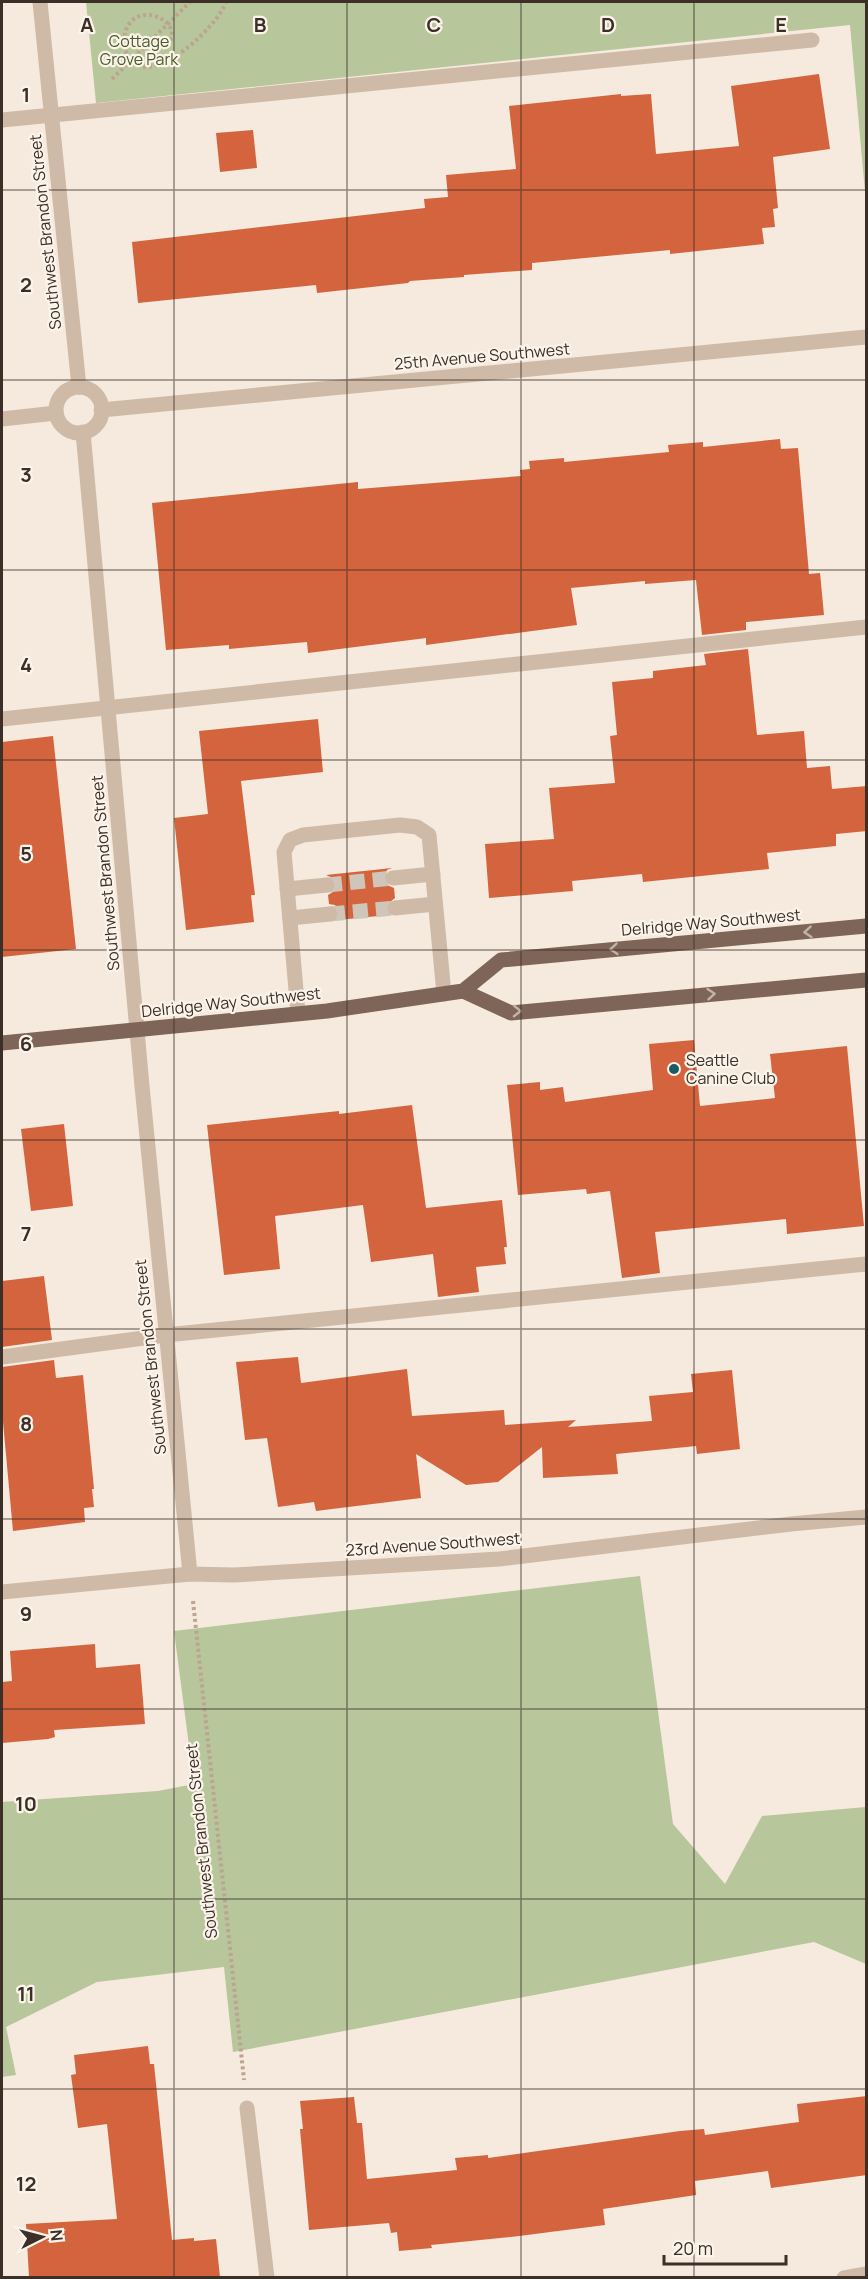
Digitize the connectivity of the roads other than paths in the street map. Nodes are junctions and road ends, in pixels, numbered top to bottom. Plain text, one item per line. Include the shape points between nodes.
1 (40, 2) edge
2 (812, 40) dead end
3 (51, 114) junction
4 (2, 120) edge
5 (867, 337) edge
6 (79, 387) junction
7 (101, 410) junction
8 (56, 413) junction
9 (2, 419) edge
10 (83, 432) junction
11 (867, 627) edge
12 (108, 707) junction
13 (2, 720) edge
14 (433, 874) junction
15 (393, 878) tunnel mouth
16 (327, 885) tunnel mouth
17 (287, 889) junction
18 (435, 904) junction
19 (395, 908) tunnel mouth
20 (330, 914) tunnel mouth
21 (290, 918) junction
22 (867, 926) edge
23 (867, 980) edge
24 (463, 991) junction
25 (444, 994) junction
26 (298, 1013) junction
27 (137, 1029) junction
28 (2, 1043) edge
29 (867, 1264) edge
30 (166, 1335) junction
31 (2, 1357) edge
32 (867, 1517) edge
33 (190, 1574) junction
34 (2, 1592) edge
35 (248, 2108) road end
36 (867, 2274) edge
37 (267, 2277) edge
38 (844, 2277) edge

1 - 3 street, Southwest Brandon Street
2 - 3 street
3 - 4 street
3 - 6 street, Southwest Brandon Street
5 - 7 street, 25th Avenue Southwest
6 - 7 street via 93,392
6 - 8 street via 60,396
7 - 10 street via 99,420
8 - 9 street
8 - 10 street via 66,429
10 - 12 street, Southwest Brandon Street
11 - 12 street
12 - 13 street
12 - 27 street, Southwest Brandon Street
14 - 15 street
14 - 17 street via 429,835 417,827 400,825 303,835 290,840 284,852
14 - 18 street
16 - 17 street
17 - 21 street
18 - 19 street
18 - 25 street
20 - 21 street
21 - 26 street
22 -> 24 main road, Delridge Way Southwest via 501,960
24 -> 23 main road via 510,1013
24 - 25 main road, Delridge Way Southwest
25 - 26 main road, Delridge Way Southwest
26 - 27 main road, Delridge Way Southwest
27 - 28 main road, Delridge Way Southwest
27 - 30 street, Southwest Brandon Street
29 - 30 street
30 - 31 street
30 - 33 street, Southwest Brandon Street
32 - 33 street, 23rd Avenue Southwest via 498,1559 234,1575
33 - 34 street, 23rd Avenue Southwest
35 - 37 street
36 - 38 street

